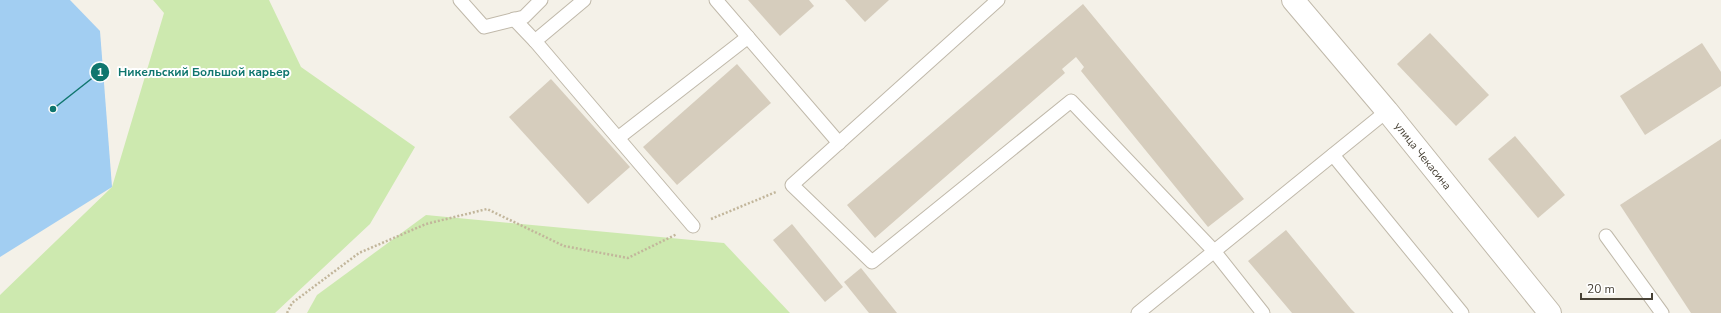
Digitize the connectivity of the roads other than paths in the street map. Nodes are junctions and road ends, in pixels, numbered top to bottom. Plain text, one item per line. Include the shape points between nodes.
1 (460, 0) edge
2 (541, 0) edge
3 (584, 0) edge
4 (716, 0) edge
5 (998, 0) edge
6 (1293, 0) edge
7 (514, 20) junction
8 (748, 37) junction
9 (535, 41) junction
10 (1387, 111) junction
11 (618, 138) junction
12 (839, 143) junction
13 (1333, 155) junction
14 (693, 226) road end
15 (1606, 236) dead end
16 (1214, 251) junction
17 (1138, 313) edge
18 (1263, 313) edge
19 (1462, 313) edge
20 (1550, 313) edge
21 (1662, 313) edge

1 - 7 lane via 484,27
2 - 7 lane via 524,17
3 - 9 lane
4 - 8 lane
5 - 12 lane
6 - 10 street, улица Чекасина
7 - 9 lane
8 - 11 lane
8 - 12 lane
9 - 11 lane
10 - 13 lane
10 - 20 street, улица Чекасина
11 - 14 lane
12 - 16 lane via 792,185 872,262 1071,101
13 - 16 lane
13 - 19 lane
15 - 21 lane
16 - 17 lane
16 - 18 lane

